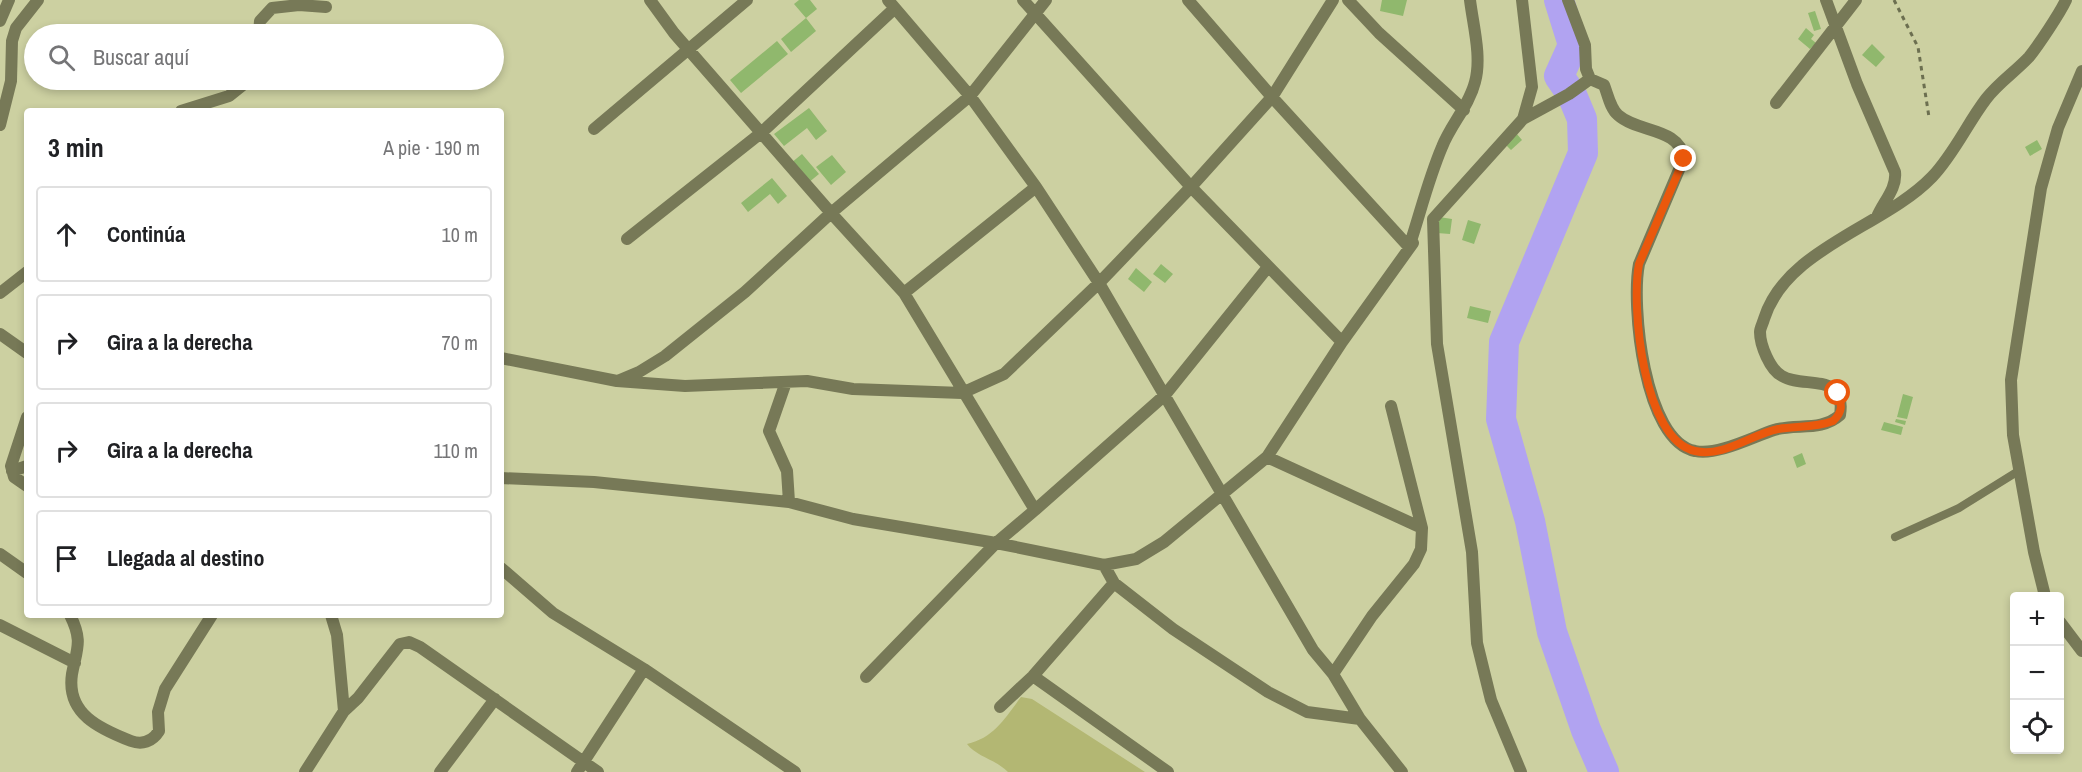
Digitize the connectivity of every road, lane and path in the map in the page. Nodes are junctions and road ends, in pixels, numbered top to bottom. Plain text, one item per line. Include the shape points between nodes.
1 (9, 0) edge
2 (38, 0) edge
3 (650, 0) edge
4 (747, 0) edge
5 (1023, 0) edge
6 (1046, 0) edge
7 (1188, 0) edge
8 (1333, 0) edge
9 (1348, 0) edge
10 (1470, 0) edge
11 (1522, 0) edge
12 (1568, 0) edge
13 (1826, 0) edge
14 (1856, 0) edge
15 (1894, 0) edge
16 (2066, 0) edge
17 (891, 4) edge
18 (326, 7) dead end
19 (1034, 13) junction
20 (0, 21) edge
21 (260, 24) edge
22 (1836, 26) junction
23 (688, 48) junction
24 (2082, 70) edge
25 (1590, 79) junction
26 (236, 90) edge
27 (970, 96) junction
28 (1272, 98) junction
29 (1776, 103) dead end
30 (191, 108) edge
31 (1464, 110) junction
32 (1929, 117) dead end
33 (1523, 118) junction
34 (0, 125) edge
35 (594, 129) dead end
36 (761, 133) junction
37 (1036, 187) junction
38 (1191, 187) junction
39 (831, 213) junction
40 (1876, 218) junction
41 (1433, 219) junction
42 (627, 239) dead end
43 (1409, 247) junction
44 (1268, 267) junction
45 (24, 274) edge
46 (1099, 283) junction
47 (0, 293) edge
48 (903, 293) junction
49 (0, 334) edge
50 (1342, 342) junction
51 (24, 351) edge
52 (504, 359) edge
53 (617, 381) junction
54 (786, 382) junction
55 (962, 393) junction
56 (1164, 395) junction
57 (1391, 406) dead end
58 (24, 426) edge
59 (1267, 457) junction
60 (24, 467) edge
61 (2020, 470) junction
62 (12, 471) junction
63 (504, 478) edge
64 (24, 484) edge
65 (1223, 494) junction
66 (789, 502) junction
67 (1035, 510) junction
68 (1422, 528) junction
69 (1895, 537) dead end
70 (996, 543) junction
71 (0, 554) edge
72 (1104, 565) junction
73 (24, 571) edge
74 (504, 571) edge
75 (1114, 583) junction
76 (2044, 592) edge
77 (71, 618) edge
78 (210, 618) edge
79 (332, 618) edge
80 (0, 625) edge
81 (2064, 627) edge
82 (2082, 651) edge
83 (75, 663) junction
84 (644, 669) junction
85 (1333, 674) junction
86 (1033, 676) junction
87 (866, 677) dead end
88 (495, 699) junction
89 (1000, 707) dead end
90 (344, 711) junction
91 (1360, 719) junction
92 (580, 767) edge
93 (305, 772) edge
94 (440, 772) edge
95 (598, 772) edge
96 (795, 772) edge
97 (1168, 772) edge
98 (1402, 772) edge
99 (1521, 772) edge

1 - 20 street
2 - 34 street via 16,28 12,41 11,81
3 - 23 street
4 - 23 street
5 - 19 street
6 - 19 street
7 - 28 street
8 - 28 street
9 - 31 street
10 - 31 street via 1476,80
11 - 33 street via 1532,87
12 - 25 street via 1585,45
13 - 22 street
14 - 22 street
15 - 32 path via 1918,47
16 - 40 street via 2030,56 1987,97 1954,150 1930,178
17 - 27 street
17 - 36 street
18 - 21 street via 272,8
19 - 27 street
19 - 38 street
22 - 29 street
22 - 40 street via 1895,172 1894,187
23 - 35 street
23 - 36 street
24 - 61 street via 2058,128 2041,188 2021,307 2011,380 2013,435
25 - 33 street
25 - 40 street via 1604,86 1618,115 1671,138 1682,147 1684,159 1639,264 1636,281 1639,341 1655,407 1663,425 1679,443 1695,452 1748,441 1776,429 1826,424 1840,415 1838,393 1830,387 1782,376 1768,360 1760,332 1769,304 1787,279 1856,228
26 - 30 street
27 - 37 street
27 - 39 street
28 - 38 street
28 - 43 street
31 - 43 street via 1450,128 1427,184
33 - 41 street
36 - 39 street
36 - 42 street
37 - 46 street
37 - 48 street
38 - 44 street
38 - 46 street
39 - 48 street
39 - 53 street via 745,292 665,356
41 - 43 street
41 - 99 street via 1437,344 1472,552 1477,643 1491,700
43 - 50 street
44 - 50 street
44 - 56 street
45 - 47 street
46 - 55 street via 1004,374
46 - 56 street
48 - 55 street
49 - 51 street
50 - 59 street
52 - 53 street
53 - 54 street via 685,386
54 - 55 street
54 - 66 street via 770,431 787,471
55 - 67 street
56 - 65 street
56 - 67 street
57 - 68 street
58 - 62 street
59 - 65 street
59 - 68 street
60 - 62 street
61 - 69 lane via 1959,508
61 - 76 street
62 - 64 street
63 - 66 street via 594,482
65 - 72 street via 1164,542 1136,559
65 - 85 street via 1313,650
66 - 70 street via 853,519
67 - 70 street
68 - 85 street via 1421,549 1414,564
70 - 72 street
70 - 87 street
71 - 73 street
72 - 75 street
74 - 84 street via 553,613
75 - 86 street
75 - 91 street via 1173,629 1268,692 1307,712
77 - 83 street via 79,640
78 - 83 street via 165,689 158,712 159,732 149,742 136,743 112,734 86,718 74,700
79 - 90 street
80 - 83 street
81 - 82 street
84 - 92 street
84 - 96 street
85 - 91 street
86 - 89 street
86 - 97 street
88 - 90 street via 409,642 399,644 390,653
88 - 92 street
88 - 94 street
90 - 93 street
91 - 98 street
92 - 95 street

